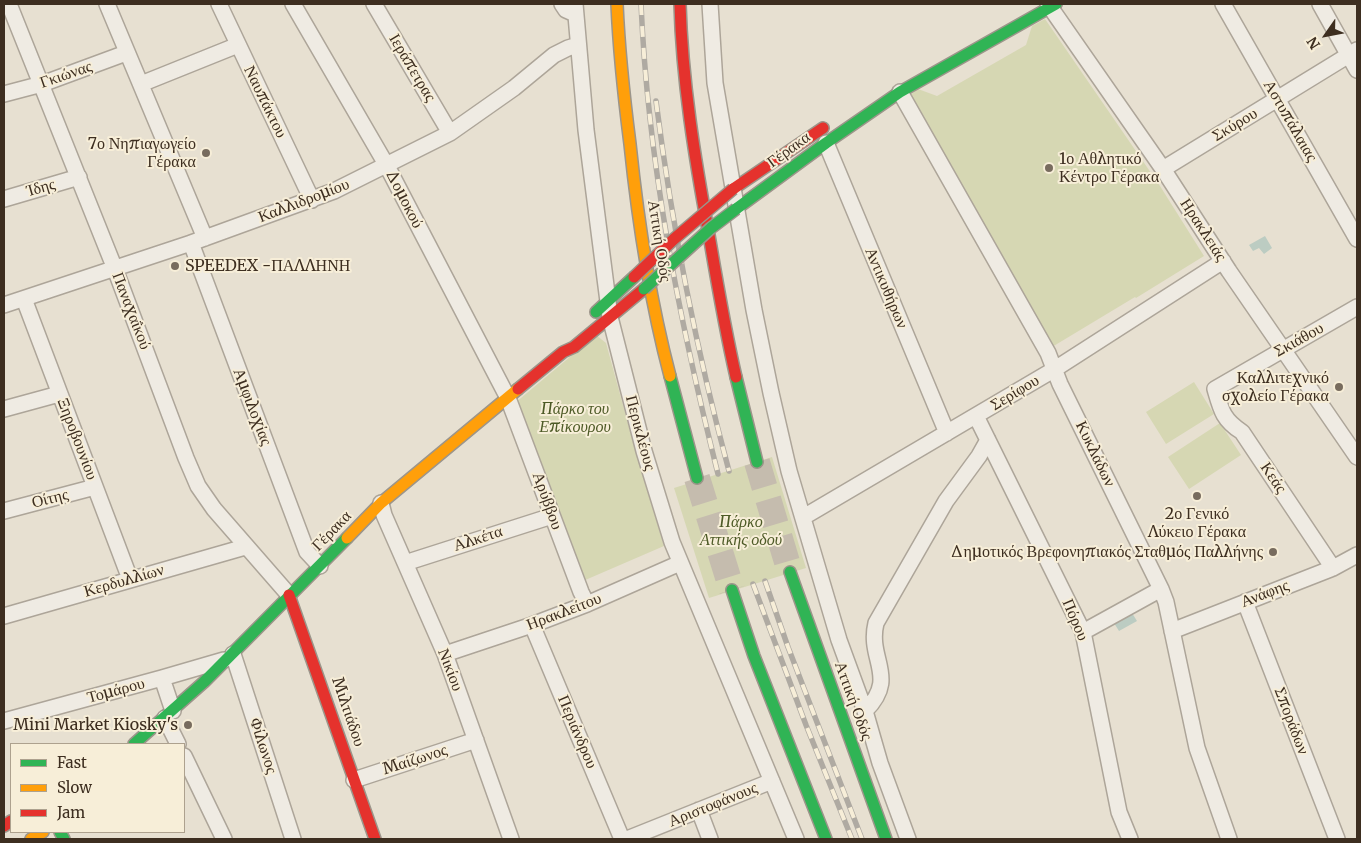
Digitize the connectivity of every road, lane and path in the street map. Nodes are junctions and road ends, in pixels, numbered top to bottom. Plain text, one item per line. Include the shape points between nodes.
1 (9, 4) edge
2 (107, 4) edge
3 (219, 4) edge
4 (292, 4) edge
5 (374, 4) edge
6 (562, 4) edge
7 (617, 4) edge
8 (680, 4) edge
9 (710, 4) edge
10 (1223, 4) edge
11 (1320, 4) edge
12 (1051, 5) edge
13 (575, 9) edge
14 (578, 45) junction
15 (238, 46) junction
16 (1353, 52) edge
17 (126, 53) junction
18 (1357, 70) edge
19 (42, 84) junction
20 (141, 84) junction
21 (900, 92) junction
22 (4, 94) edge
23 (1277, 100) junction
24 (829, 124) dead end
25 (450, 133) junction
26 (826, 143) junction
27 (387, 166) junction
28 (1163, 169) junction
29 (79, 178) junction
30 (733, 189) junction
31 (4, 199) edge
32 (312, 200) junction
33 (736, 209) junction
34 (1357, 239) edge
35 (198, 241) junction
36 (1223, 261) junction
37 (115, 269) junction
38 (24, 299) junction
39 (608, 300) junction
40 (4, 305) edge
41 (1357, 307) edge
42 (610, 317) junction
43 (1284, 349) junction
44 (563, 352) junction
45 (1055, 369) junction
46 (1216, 389) joint
47 (59, 394) junction
48 (508, 398) junction
49 (4, 410) edge
50 (976, 416) junction
51 (947, 433) junction
52 (988, 440) junction
53 (1357, 456) edge
54 (757, 462) tunnel mouth
55 (697, 478) tunnel mouth
56 (96, 488) junction
57 (382, 503) junction
58 (4, 511) edge
59 (552, 516) junction
60 (803, 516) junction
61 (245, 547) junction
62 (1356, 560) edge
63 (405, 562) junction
64 (680, 563) junction
65 (320, 566) junction
66 (1333, 568) junction
67 (790, 572) tunnel mouth
68 (130, 579) junction
69 (1161, 589) junction
70 (732, 590) tunnel mouth
71 (289, 595) junction
72 (1245, 602) junction
73 (587, 604) junction
74 (4, 616) edge
75 (532, 625) junction
76 (1172, 631) junction
77 (1083, 632) junction
78 (445, 654) junction
79 (230, 656) junction
80 (162, 678) junction
81 (865, 711) junction
82 (169, 714) junction
83 (4, 721) edge
84 (476, 740) junction
85 (135, 743) edge
86 (178, 743) edge
87 (185, 758) edge
88 (354, 780) junction
89 (772, 781) junction
90 (699, 810) junction
91 (224, 839) edge
92 (293, 839) edge
93 (375, 839) edge
94 (511, 839) edge
95 (622, 839) edge
96 (627, 839) edge
97 (710, 839) edge
98 (796, 839) edge
99 (826, 839) edge
100 (886, 839) edge
101 (908, 839) edge
102 (1130, 839) edge
103 (1229, 839) edge
104 (1337, 839) edge

1 - 19 street, Παναχαΐκού
2 - 17 street, Αμφιλοχίας
3 - 15 street, Ναυπάκτου
4 - 27 street, Δομοκού
5 - 25 street, Ιεράπετρας
6 - 13 street via 566,10
7 - 55 main road, Αττική Οδός via 620,60 646,266 668,369
8 - 54 main road via 681,37 699,180 728,344
9 - 30 street via 714,83
10 - 23 street, Αστυπάλαιας
11 - 16 street
12 - 21 main road, Γέρακα
12 - 28 street, Ηρακλειάς
13 - 14 street, Περικλέους
14 - 25 street, Καλλιδρομίου via 554,55
14 - 39 street, Περικλέους
15 - 20 street
15 - 32 street, Ναυπάκτου
16 - 18 street
16 - 23 street, Σκύρου
17 - 19 street, Γκιώνας
17 - 20 street, Αμφιλοχίας
19 - 22 street, Γκιώνας
19 - 29 street, Παναχαΐκού
20 - 35 street, Αμφιλοχίας
21 - 26 main road, Γέρακα
21 - 45 street, Κυκλάδων
23 - 28 street, Σκύρου
23 - 34 street, Αστυπάλαιας
24 - 30 main road, Γέρακα
25 - 27 street, Καλλιδρομίου
26 - 33 main road, Γέρακα
26 - 51 street, Αντικυθήρων
27 - 32 street, Καλλιδρομίου
27 - 48 street, Δομοκού
28 - 36 street, Ηρακλειάς
29 - 31 street, Ίδης
29 - 37 street, Παναχαΐκού
30 - 33 street
30 - 39 main road, Γέρακα, bridge
32 - 35 street, Καλλιδρομίου
33 - 42 main road, Γέρακα, bridge
33 - 60 street via 771,394
35 - 37 street, Καλλιδρομίου
35 - 65 street, Αμφιλοχίας via 307,552
36 - 43 street, Ηρακλειάς
36 - 45 street, Σερίφου
37 - 38 street, Καλλιδρομίου
37 - 61 street, Παναχαΐκού via 198,486
38 - 40 street, Καλλιδρομίου
38 - 47 street, Ξηροβουνίου
39 - 42 street, Περικλέους
39 - 44 main road, Γέρακα via 569,339
41 - 43 street, Σκιάθου
42 - 44 main road, Γέρακα
42 - 64 street, Περικλέους via 644,451
43 - 46 street, Σκιάθου
43 - 53 street, Ηρακλειάς
44 - 48 main road, Γέρακα
45 - 50 street, Σερίφου
45 - 69 street, Κυκλάδων
46 - 66 street, Κεάς via 1223,414 1242,432
47 - 49 street
47 - 56 street, Ξηροβουνίου
48 - 57 main road, Γέρακα
48 - 59 street, Αρύββου
50 - 51 street, Σερίφου
50 - 52 street, Πόρου
51 - 60 street, Σερίφου
52 - 77 street, Πόρου
52 - 81 street via 946,501 876,623 873,635 882,682 875,701
56 - 58 street, Οίτης
56 - 68 street, Ξηροβουνίου
57 - 63 street, Νικίου
57 - 65 main road, Γέρακα
59 - 63 street, Αλκέτα
59 - 73 street, Αρύββου
60 - 81 street via 838,640
61 - 68 street, Κερδυλλίων
61 - 71 street, Παναχαΐκού
62 - 66 street, Ανάφης
63 - 78 street, Νικίου
64 - 73 street, Ηρακλείτου
64 - 89 street, Περικλέους
65 - 71 main road, Γέρακα
66 - 72 street, Ανάφης
67 - 100 main road, Αττική Οδός
68 - 74 street, Κερδυλλίων
69 - 76 street, Κυκλάδων
69 - 77 street
70 - 99 main road via 754,656
71 - 79 main road, Γέρακα
71 - 88 main road, Μιλτιάδου
72 - 76 street, Ανάφης
72 - 104 street, Σποράδων
73 - 75 street, Ηρακλείτου
75 - 78 street, Ηρακλείτου
75 - 95 street, Περιάνδρου
76 - 103 street, Κυκλάδων via 1197,748
77 - 102 street, Πόρου via 1119,812
78 - 84 street, Νικίου
79 - 80 street, Τομάρου
79 - 82 main road, Γέρακα
79 - 92 street, Φίλωνος
80 - 82 street
80 - 83 street, Τομάρου
81 - 101 street
82 - 85 main road, Γέρακα
82 - 86 street
84 - 88 street, Μαίζωνος
84 - 94 street, Νικίου
87 - 91 street
88 - 93 main road, Μιλτιάδου
89 - 90 street, Αριστοφάνους
89 - 98 street, Περικλέους
90 - 96 street, Αριστοφάνους
90 - 97 street

